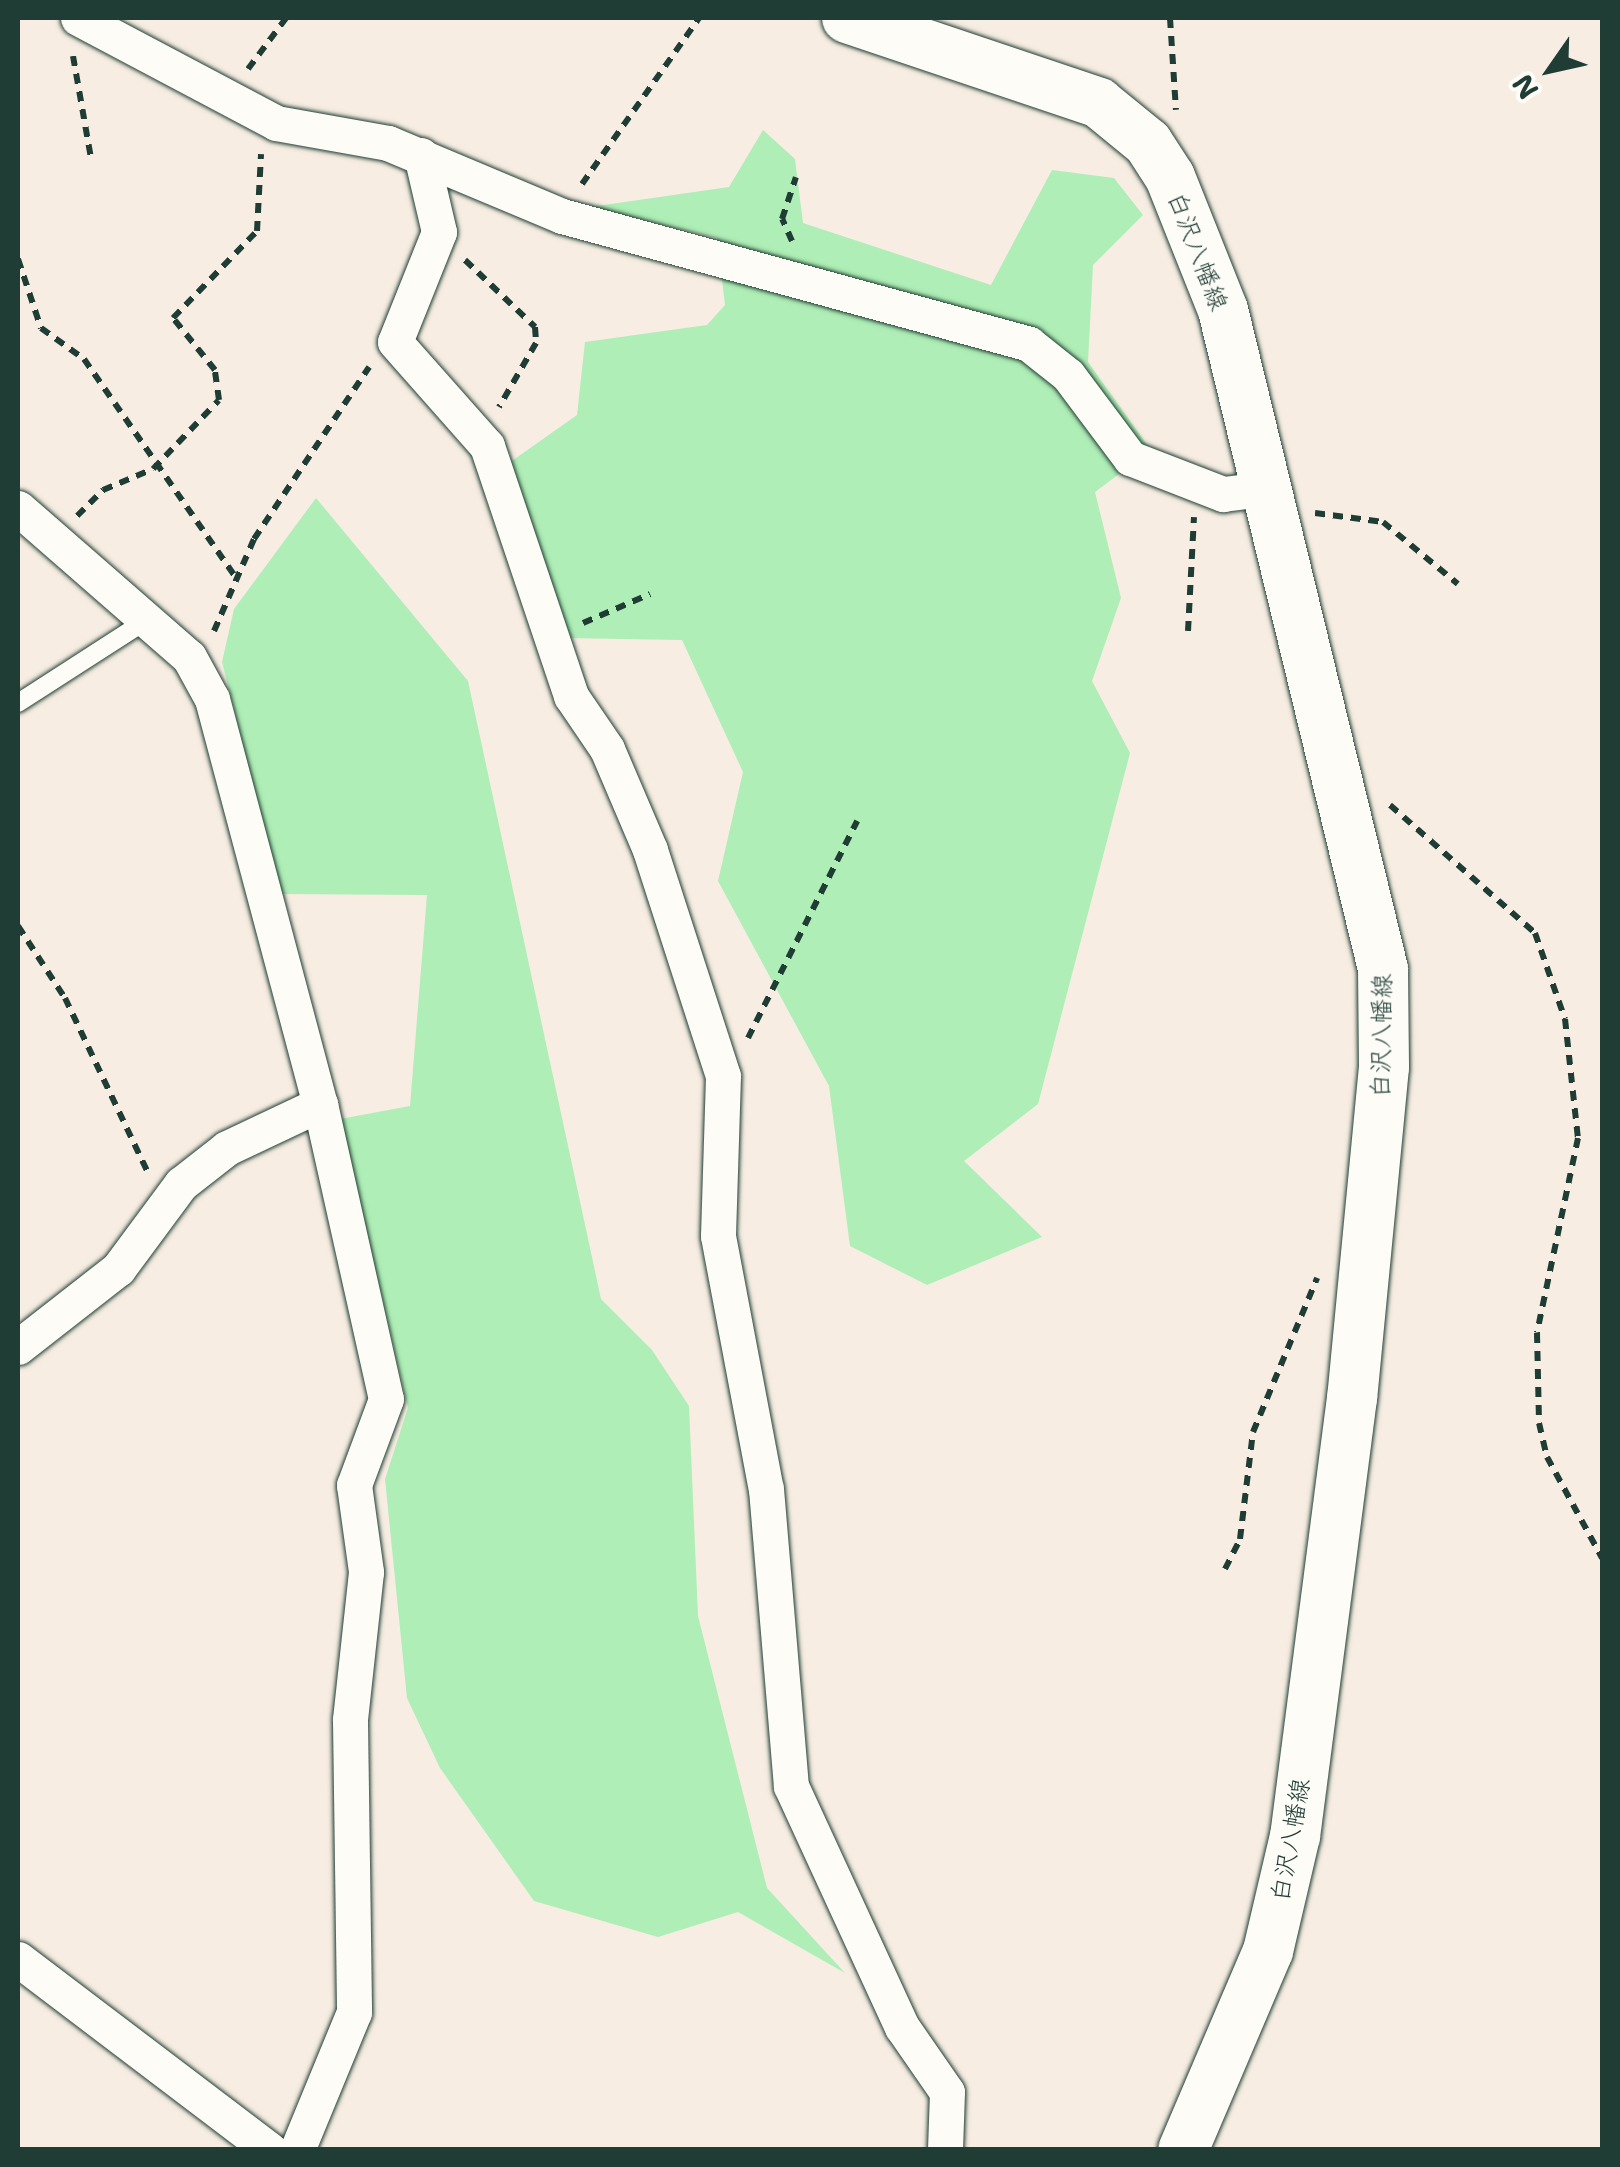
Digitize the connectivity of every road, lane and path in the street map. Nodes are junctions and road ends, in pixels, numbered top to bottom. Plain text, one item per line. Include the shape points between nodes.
1 (286, 18) edge
2 (699, 18) edge
3 (847, 18) edge
4 (1170, 18) edge
5 (74, 31) edge
6 (225, 99) junction
7 (264, 118) junction
8 (1148, 143) junction
9 (421, 156) junction
10 (91, 158) dead end
11 (796, 178) dead end
12 (572, 219) junction
13 (438, 232) junction
14 (18, 259) edge
15 (825, 288) junction
16 (395, 342) junction
17 (479, 436) junction
18 (154, 465) junction
19 (1202, 488) junction
20 (1269, 504) junction
21 (18, 508) edge
22 (55, 540) junction
23 (236, 578) junction
24 (1458, 584) dead end
25 (650, 594) dead end
26 (147, 620) junction
27 (1188, 631) dead end
28 (555, 640) junction
29 (193, 665) junction
30 (18, 704) edge
31 (1340, 784) junction
32 (857, 822) dead end
33 (18, 926) edge
34 (723, 1076) junction
35 (320, 1104) junction
36 (178, 1196) junction
37 (1326, 1261) dead end
38 (18, 1347) edge
39 (1602, 1558) edge
40 (1225, 1568) dead end
41 (18, 1959) edge
42 (270, 2150) edge
43 (297, 2150) edge
44 (945, 2150) edge
45 (1183, 2150) edge

1 - 6 path
2 - 12 path via 624,116
3 - 8 main road, 白沢八幡線 via 1099,103
4 - 8 path via 1179,104
5 - 6 street
5 - 10 path
6 - 7 street
7 - 9 street
7 - 18 path via 256,231 173,318 215,370 218,400
8 - 20 main road, 白沢八幡線 via 1205,254
9 - 12 street
9 - 13 street
11 - 15 path via 784,229
12 - 15 street
13 - 16 street
13 - 17 path via 535,328 536,343
14 - 18 path via 41,328 84,359
15 - 19 street via 1028,344 1068,375 1130,458
16 - 17 street
16 - 23 path via 304,457
17 - 28 street
18 - 22 path via 103,490
18 - 23 path
19 - 20 street
19 - 27 path
20 - 24 path via 1366,516
20 - 31 main road, 白沢八幡線
21 - 22 street
22 - 26 street
23 - 29 path
25 - 28 path
26 - 29 street
26 - 30 lane
28 - 34 street via 570,696 607,749 650,850
29 - 35 street via 212,699
31 - 39 path via 1368,786 1536,934 1548,966 1576,1076 1578,1138 1537,1333 1539,1423 1547,1457
31 - 45 main road, 白沢八幡線 via 1383,969 1384,1067 1352,1398 1295,1836 1268,1951
32 - 34 path via 816,891 805,936
33 - 36 path via 84,1033 142,1165
34 - 44 street via 718,1236 766,1489 791,1786 902,2027 947,2092
35 - 36 street via 227,1148
35 - 43 street via 386,1398 354,1485 366,1572 350,1720 354,2012
36 - 38 street via 118,1269
37 - 40 path via 1254,1432 1240,1539
41 - 42 street

